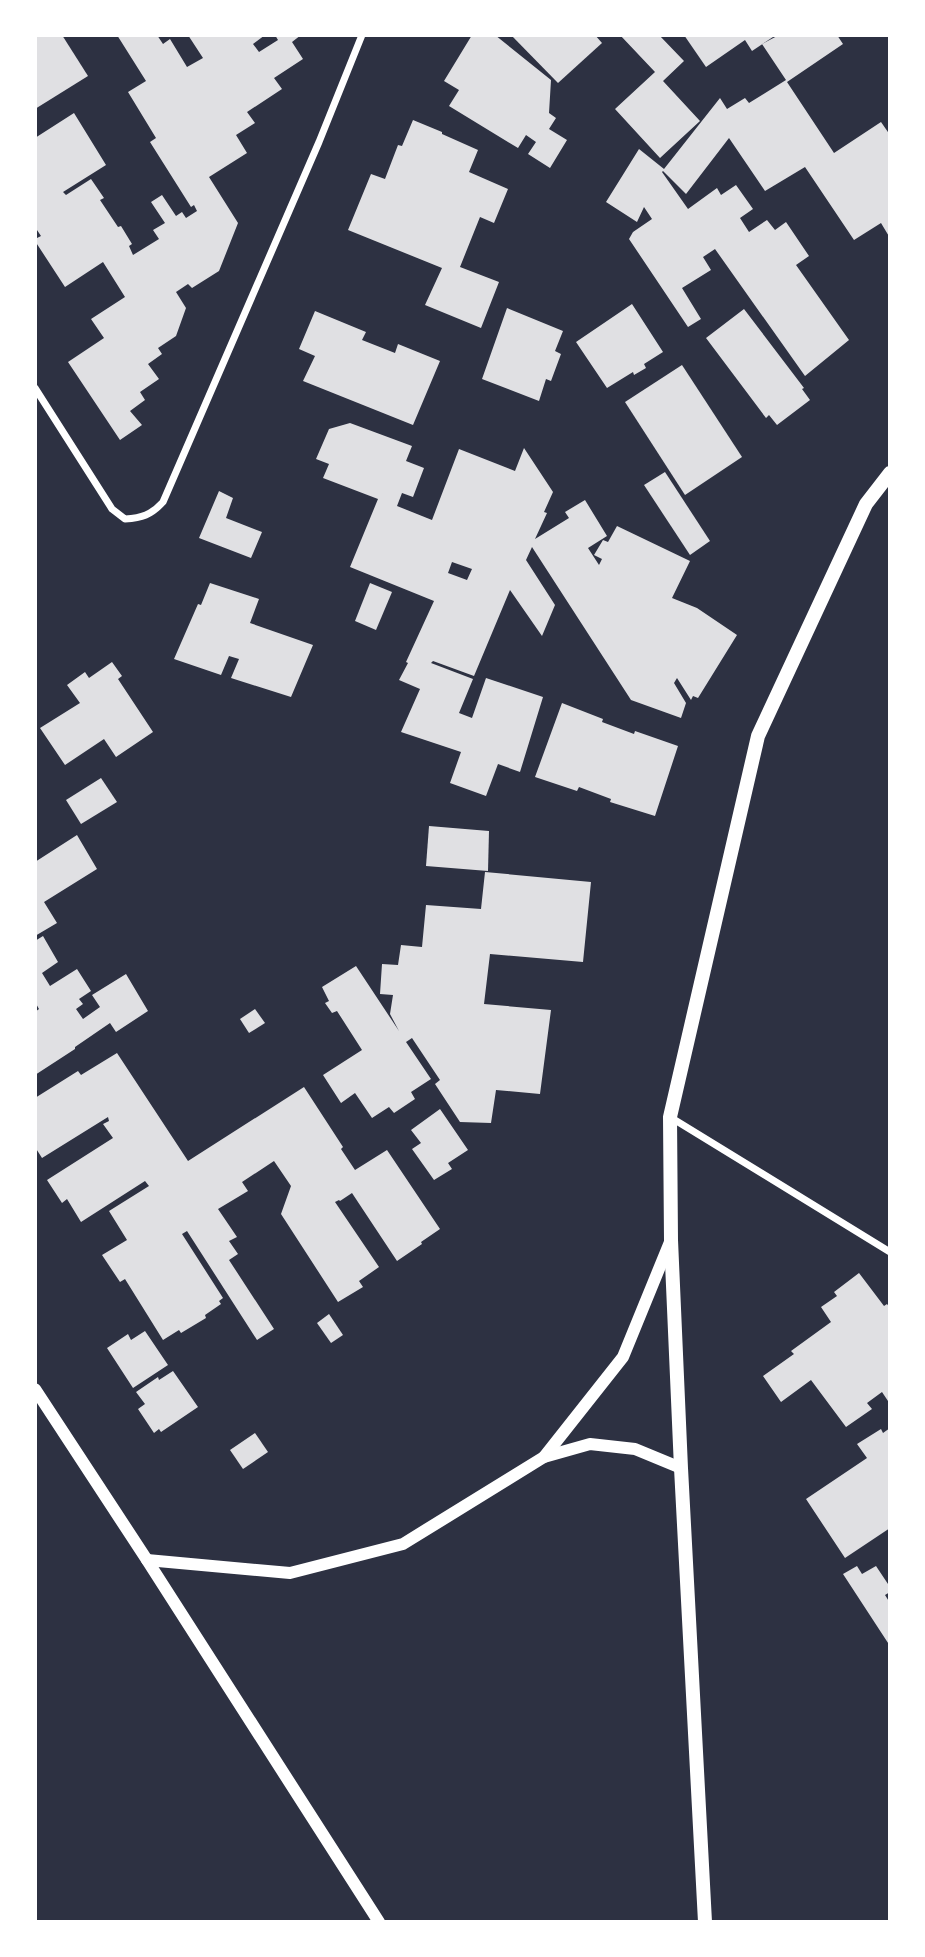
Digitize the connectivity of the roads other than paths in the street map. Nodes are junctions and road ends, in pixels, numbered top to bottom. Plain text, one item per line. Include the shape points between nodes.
1 (362, 35) edge
2 (35, 388) edge
3 (890, 472) edge
4 (670, 1117) junction
5 (671, 1240) junction
6 (890, 1252) edge
7 (35, 1389) edge
8 (544, 1457) junction
9 (681, 1468) junction
10 (148, 1560) junction
11 (379, 1922) edge
12 (705, 1922) edge

1 - 2 street via 163,502 140,518 125,519 112,509
3 - 4 main road via 866,504 758,736
4 - 5 main road
4 - 6 street
5 - 8 street via 623,1357
5 - 9 main road
7 - 10 street
8 - 9 street via 590,1444 635,1449
8 - 10 street via 403,1544 290,1573
9 - 12 main road
10 - 11 street

